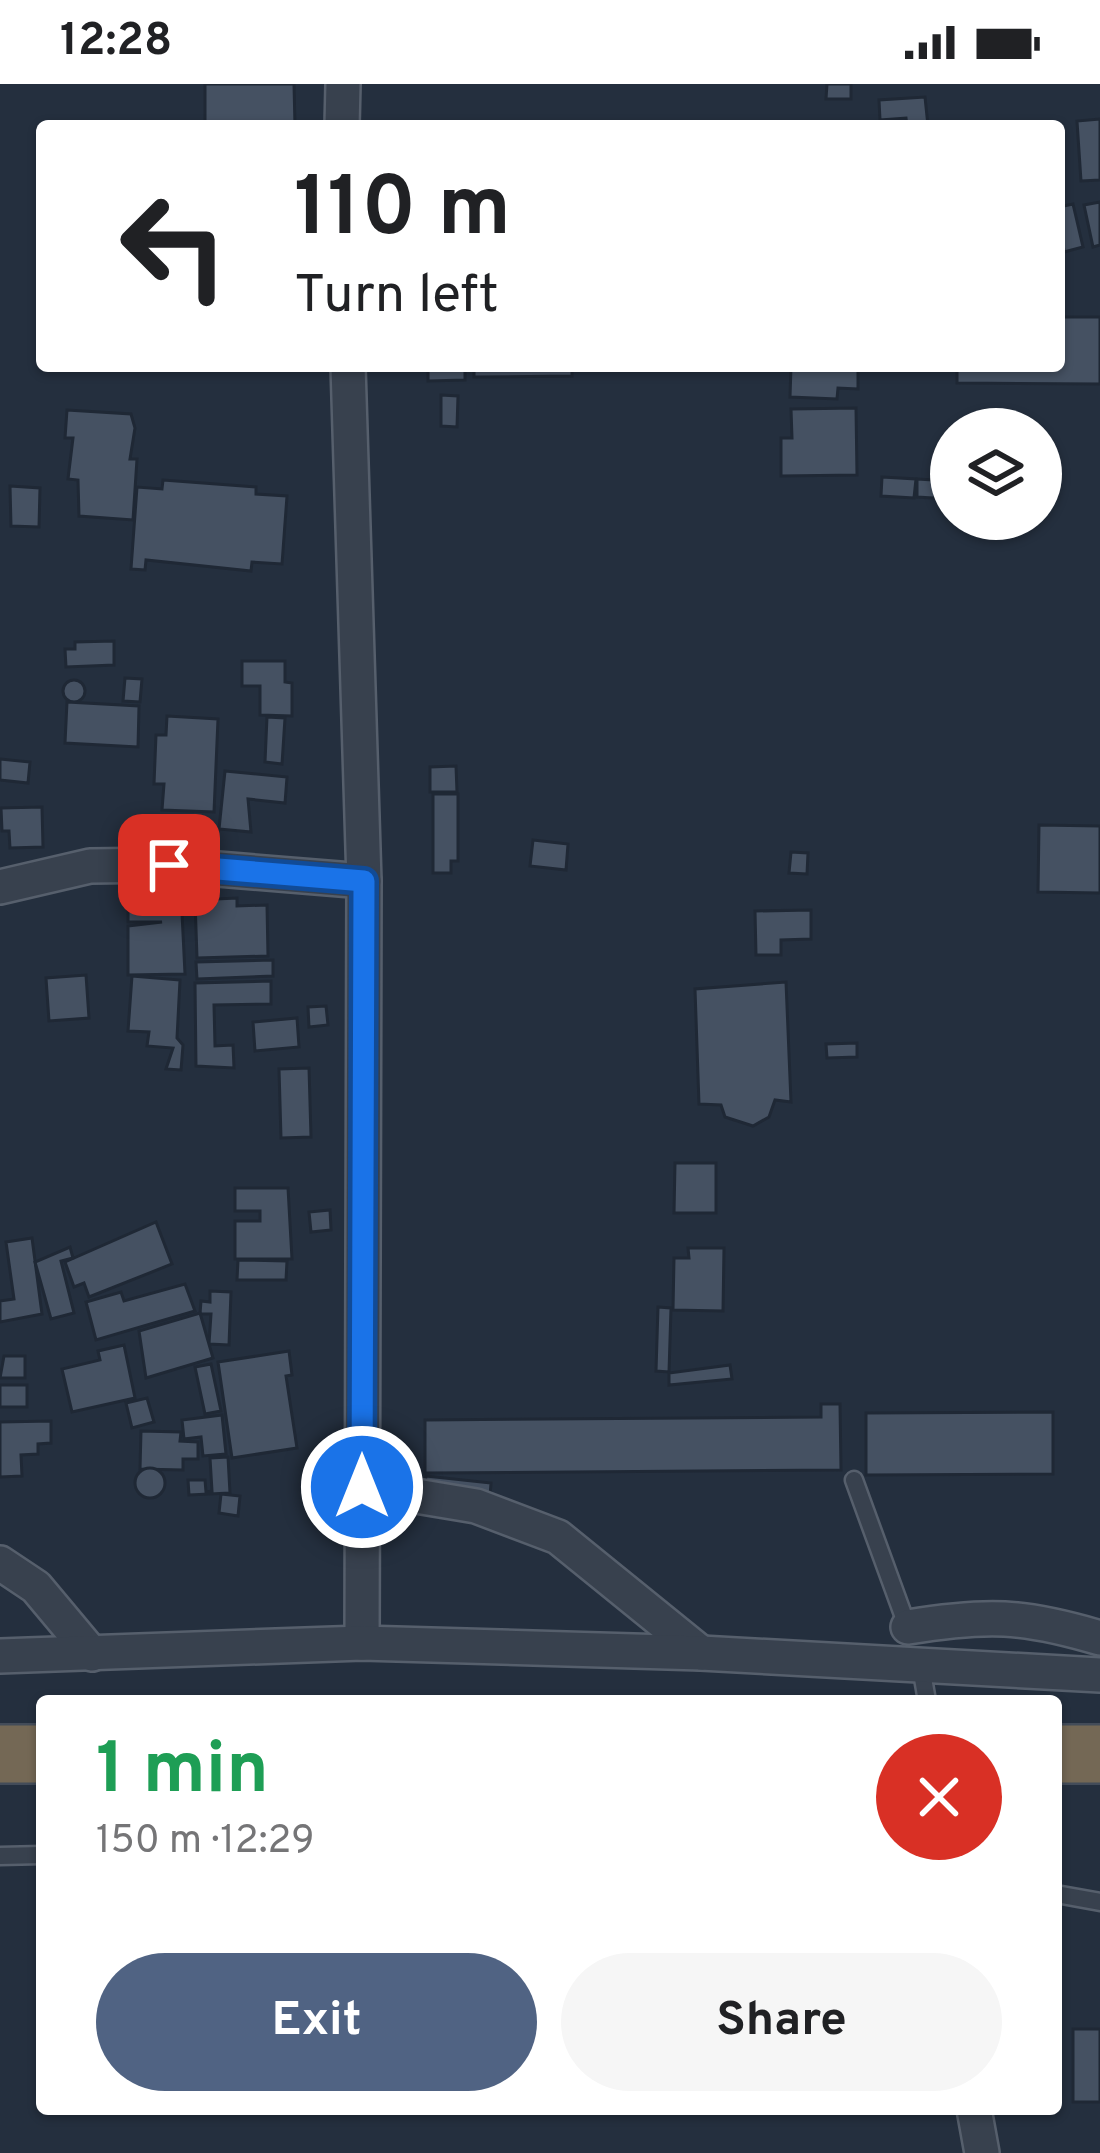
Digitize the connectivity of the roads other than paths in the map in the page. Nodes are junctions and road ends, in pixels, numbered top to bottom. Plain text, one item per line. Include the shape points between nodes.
1 (343, 84) edge
2 (342, 120) edge
3 (348, 372) edge
4 (364, 881) junction
5 (0, 886) edge
6 (854, 1480) dead end
7 (362, 1487) junction
8 (0, 1563) edge
9 (908, 1627) junction
10 (1100, 1638) edge
11 (362, 1642) junction
12 (701, 1653) junction
13 (92, 1654) junction
14 (0, 1656) edge
15 (921, 1664) junction
16 (1100, 1675) edge
17 (926, 1695) edge
18 (0, 1754) edge
19 (36, 1754) edge
20 (1062, 1754) edge
21 (1100, 1754) edge
22 (36, 1855) edge
23 (0, 1856) edge
24 (1062, 1895) edge
25 (1100, 1902) edge
26 (975, 2115) edge
27 (982, 2153) edge

1 - 2 street
3 - 4 street
4 - 5 street via 110,866
4 - 7 street
6 - 9 lane
7 - 11 street
7 - 12 street via 476,1506 558,1537
8 - 13 street via 36,1587
9 - 10 street via 1036,1618
9 - 15 lane
11 - 12 street
11 - 13 street
12 - 15 street
13 - 14 street
15 - 16 street
15 - 17 lane
18 - 19 highway
20 - 21 highway
22 - 23 lane
24 - 25 lane
26 - 27 street

